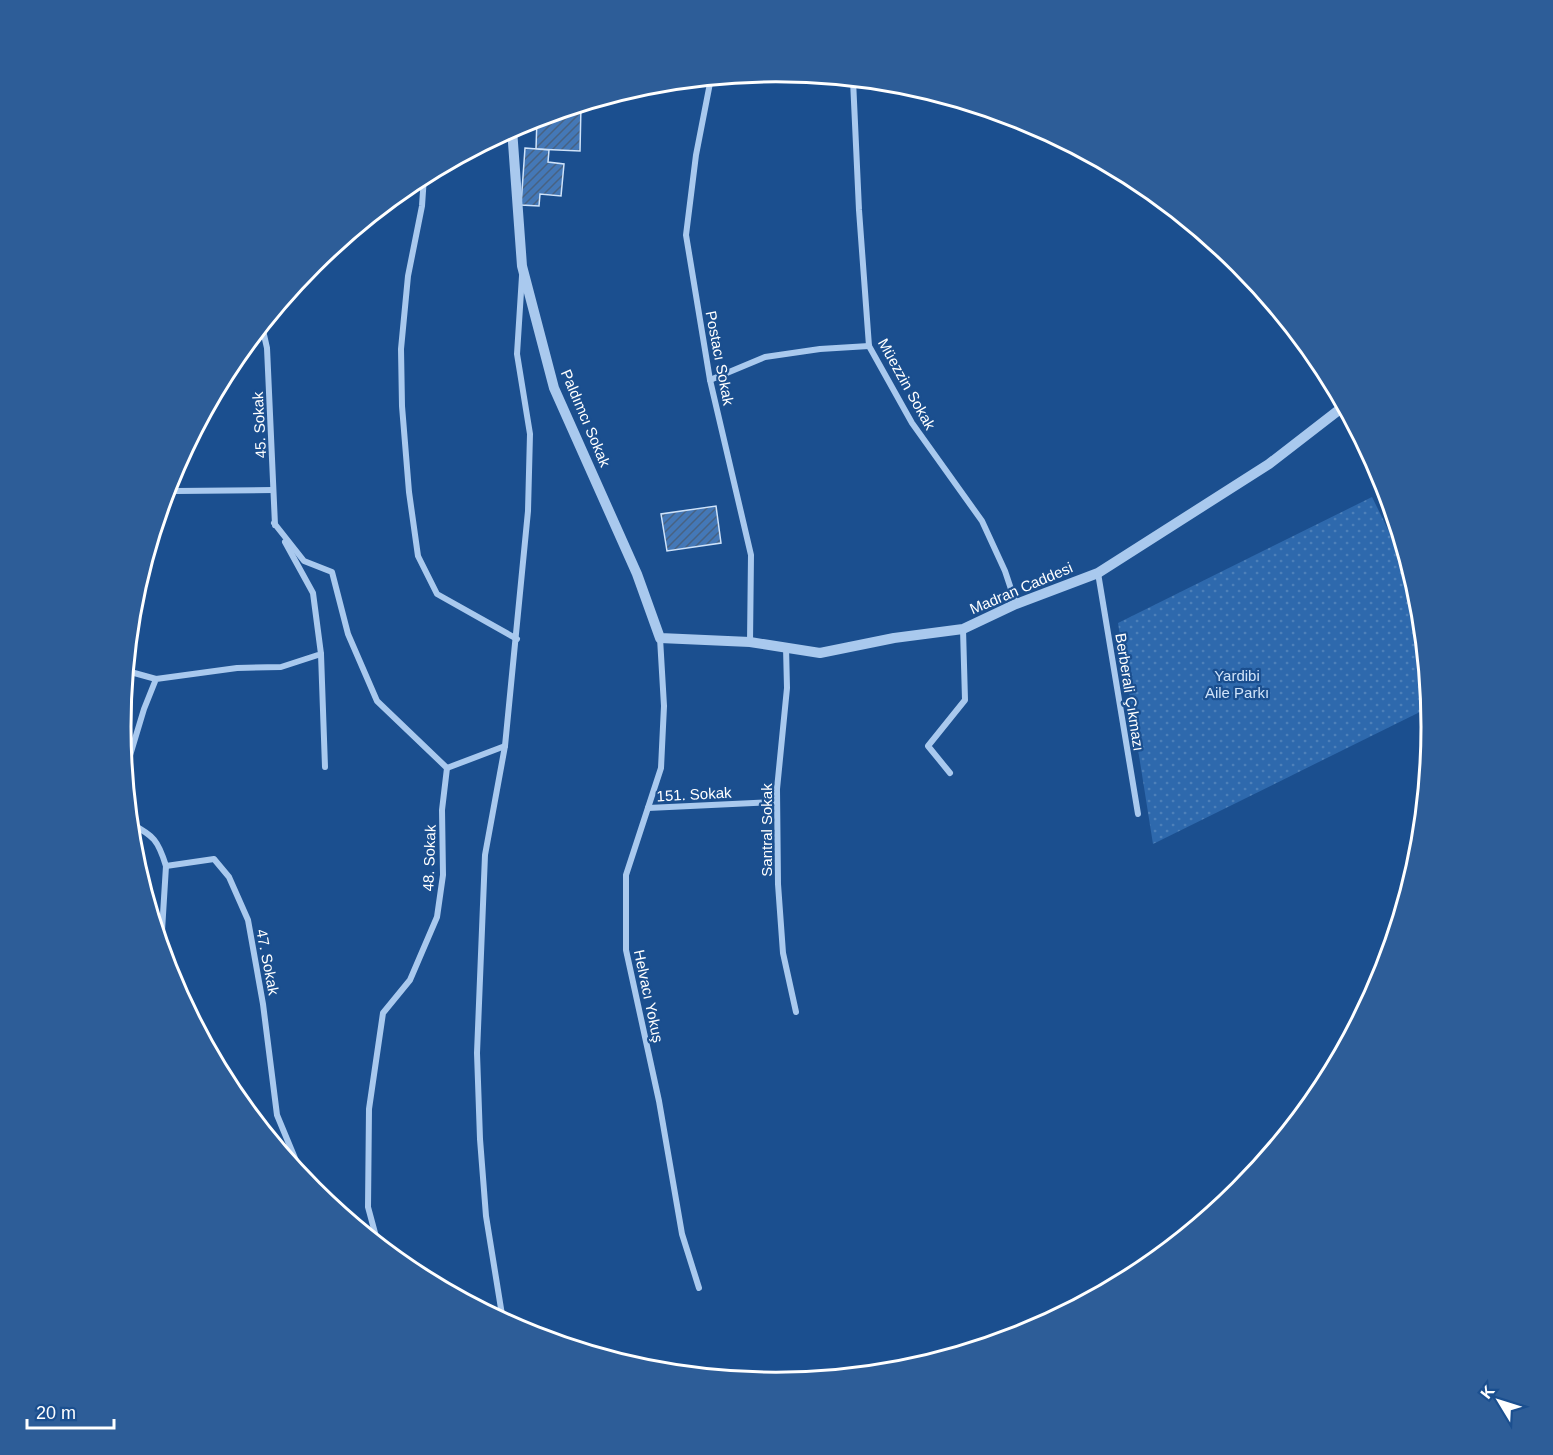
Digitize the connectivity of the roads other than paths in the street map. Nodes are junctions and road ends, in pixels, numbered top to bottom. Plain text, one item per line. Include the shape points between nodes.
1 (709, 86) edge
2 (853, 87) edge
3 (513, 140) edge
4 (423, 188) edge
5 (522, 266) junction
6 (264, 336) edge
7 (869, 346) junction
8 (710, 380) junction
9 (1337, 408) edge
10 (273, 490) junction
11 (177, 492) edge
12 (274, 523) junction
13 (1098, 573) junction
14 (1016, 604) junction
15 (963, 629) junction
16 (660, 638) junction
17 (517, 639) junction
18 (750, 642) junction
19 (786, 647) junction
20 (321, 654) junction
21 (134, 673) edge
22 (156, 679) junction
23 (505, 746) junction
24 (132, 749) edge
25 (325, 767) dead end
26 (447, 768) junction
27 (950, 773) dead end
28 (777, 802) junction
29 (648, 808) junction
30 (1138, 814) dead end
31 (140, 829) edge
32 (166, 866) junction
33 (162, 924) edge
34 (796, 1012) dead end
35 (293, 1155) edge
36 (375, 1231) edge
37 (699, 1288) dead end
38 (501, 1310) edge

1 - 8 street, Postacı Sokak via 686,235
2 - 7 street, Müezzin Sokak
3 - 5 street, Paldımcı Sokak
4 - 17 street via 401,349 409,492 418,556 437,594
5 - 16 street, Paldımcı Sokak via 554,388 637,574
5 - 17 street via 517,354 530,434
6 - 10 street, 45. Sokak
7 - 8 street via 765,357
7 - 14 street, Müezzin Sokak via 912,423 982,521
8 - 18 street, Postacı Sokak via 751,555
9 - 13 street, Madran Caddesi via 1269,464
10 - 11 street
10 - 12 street, 45. Sokak
12 - 20 street via 313,593
12 - 26 street via 304,561 332,572 348,634 377,701
13 - 14 street, Madran Caddesi
13 - 30 street, Berberali Çıkmazı
14 - 15 street, Madran Caddesi
15 - 19 street, Madran Caddesi via 820,653
15 - 27 street via 965,699 928,746
16 - 18 street, Madran Caddesi
16 - 29 street, Helvacı Yokuş via 664,706 661,768
17 - 23 street
18 - 19 street, Madran Caddesi
19 - 28 street, Santral Sokak via 787,688
20 - 22 street via 281,667 237,668
20 - 25 street
21 - 22 street
22 - 24 street
23 - 26 street
23 - 38 street via 485,855 477,1053 486,1216
26 - 36 street, 48. Sokak via 442,810 443,875 436,918 410,980 383,1013 369,1109 368,1207
28 - 29 street, 151. Sokak
28 - 34 street, Santral Sokak via 783,953
29 - 37 street, Helvacı Yokuş via 626,874 626,950 659,1101 682,1234
31 - 32 street via 151,835 161,849
32 - 33 street
32 - 35 street, 47. Sokak via 214,859 229,877 248,920 277,1115

